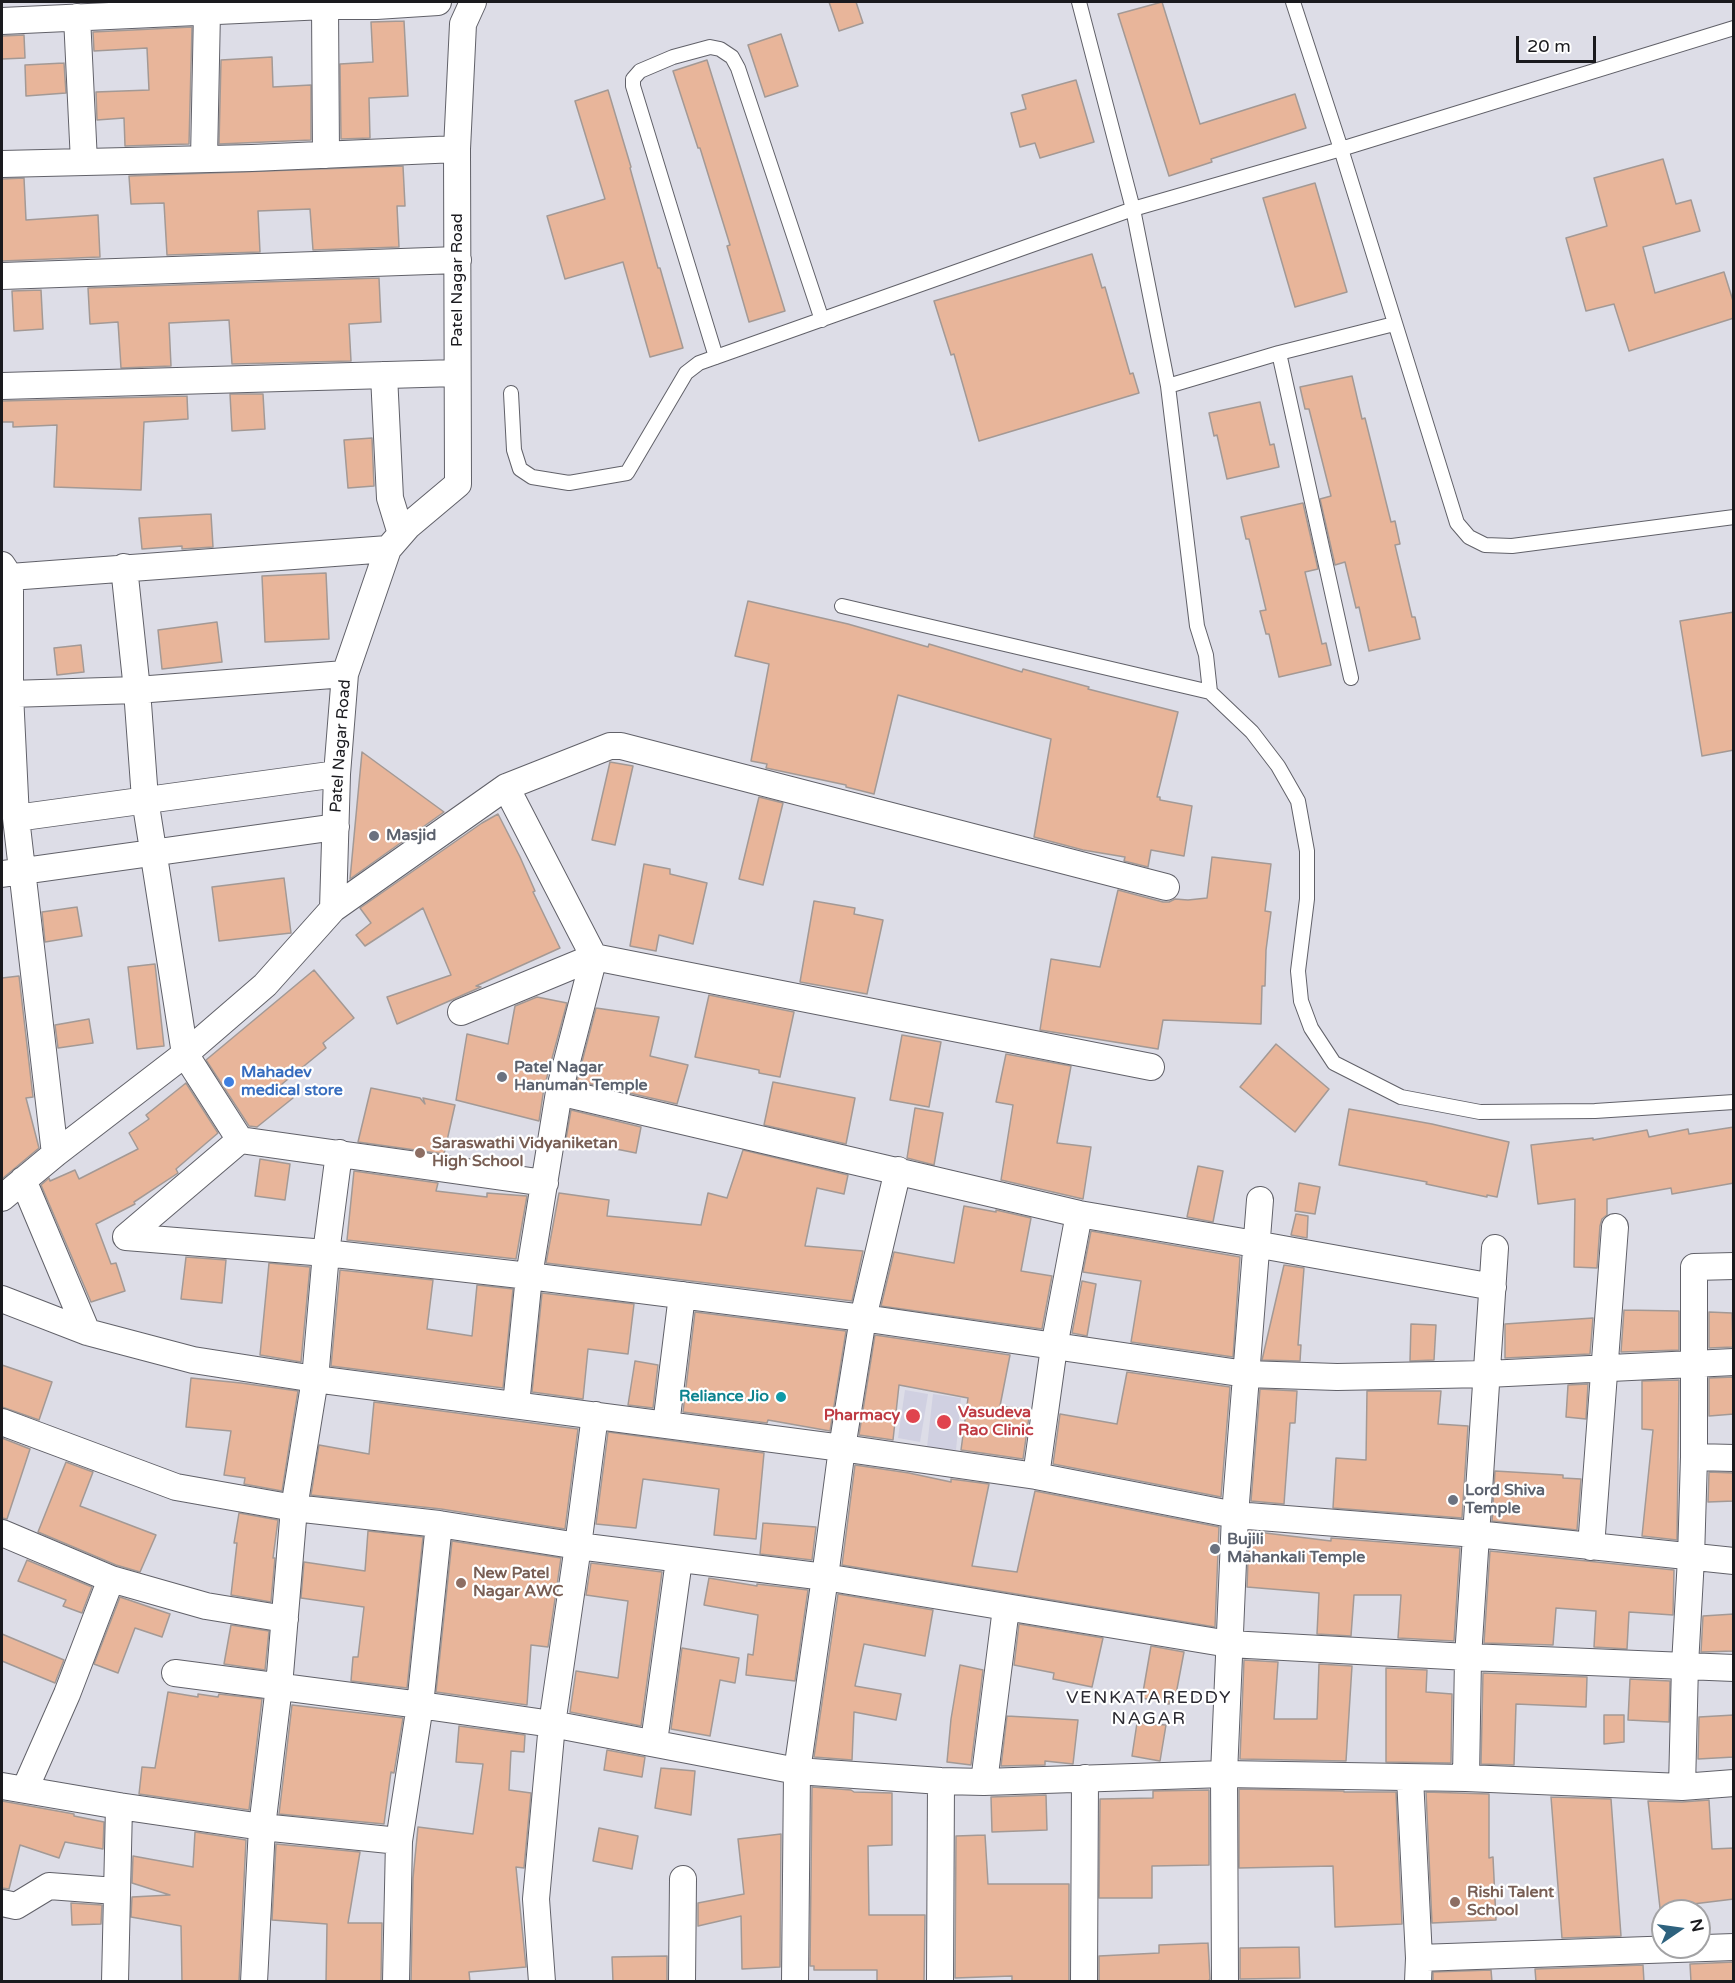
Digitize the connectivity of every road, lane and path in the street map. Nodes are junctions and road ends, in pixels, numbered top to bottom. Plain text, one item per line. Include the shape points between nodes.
1 (438, 2) edge
2 (473, 2) edge
3 (1079, 2) edge
4 (1293, 2) edge
5 (325, 6) junction
6 (207, 12) junction
7 (77, 18) junction
8 (2, 21) edge
9 (1734, 28) edge
10 (458, 149) junction
11 (1341, 149) junction
12 (326, 155) junction
13 (204, 159) junction
14 (84, 162) junction
15 (2, 164) edge
16 (1133, 209) junction
17 (458, 260) junction
18 (2, 276) edge
19 (822, 320) junction
20 (1394, 324) junction
21 (1279, 353) junction
22 (716, 357) junction
23 (457, 373) junction
24 (384, 375) junction
25 (2, 386) edge
26 (1168, 386) junction
27 (511, 393) dead end
28 (1734, 517) edge
29 (394, 542) junction
30 (124, 567) junction
31 (6, 571) edge
32 (842, 606) dead end
33 (345, 674) junction
34 (1351, 678) dead end
35 (137, 690) junction
36 (1209, 692) junction
37 (10, 694) junction
38 (337, 774) junction
39 (506, 787) junction
40 (145, 799) junction
41 (16, 818) junction
42 (336, 827) junction
43 (154, 854) junction
44 (11, 873) edge
45 (1166, 887) dead end
46 (333, 909) junction
47 (594, 957) junction
48 (461, 1012) dead end
49 (184, 1054) junction
50 (1151, 1067) dead end
51 (559, 1092) junction
52 (1734, 1102) edge
53 (240, 1140) junction
54 (339, 1153) junction
55 (54, 1154) junction
56 (898, 1170) junction
57 (23, 1180) junction
58 (545, 1183) junction
59 (2, 1198) edge
60 (1260, 1200) dead end
61 (1079, 1214) junction
62 (1616, 1227) dead end
63 (1255, 1244) junction
64 (1495, 1248) dead end
65 (326, 1253) junction
66 (1734, 1266) edge
67 (529, 1276) junction
68 (1493, 1287) junction
69 (682, 1295) junction
70 (2, 1299) edge
71 (863, 1318) junction
72 (87, 1332) junction
73 (1054, 1347) junction
74 (1734, 1362) edge
75 (1695, 1365) junction
76 (1606, 1369) junction
77 (1246, 1374) junction
78 (1487, 1374) junction
79 (315, 1379) junction
80 (516, 1405) junction
81 (595, 1415) junction
82 (2, 1422) edge
83 (666, 1425) junction
84 (842, 1448) junction
85 (1694, 1457) junction
86 (1734, 1458) edge
87 (1036, 1476) junction
88 (294, 1508) junction
89 (1235, 1515) junction
90 (439, 1524) junction
91 (1476, 1534) junction
92 (2, 1536) edge
93 (578, 1546) junction
94 (1591, 1547) junction
95 (1691, 1558) junction
96 (679, 1560) junction
97 (1734, 1561) edge
98 (825, 1577) junction
99 (111, 1579) junction
100 (1006, 1608) junction
101 (285, 1618) junction
102 (1229, 1644) junction
103 (1468, 1657) junction
104 (1685, 1665) junction
105 (1734, 1668) edge
106 (175, 1673) dead end
107 (279, 1686) junction
108 (420, 1704) junction
109 (552, 1724) junction
110 (654, 1742) junction
111 (797, 1771) junction
112 (1224, 1774) junction
113 (1085, 1778) junction
114 (1410, 1778) junction
115 (1466, 1778) junction
116 (941, 1781) junction
117 (984, 1782) junction
118 (1734, 1783) edge
119 (1683, 1787) junction
120 (13, 1788) edge
121 (119, 1806) junction
122 (262, 1827) junction
123 (399, 1841) junction
124 (683, 1879) dead end
125 (116, 1891) junction
126 (2, 1903) edge
127 (1734, 1947) edge
128 (1418, 1970) edge
129 (115, 1982) edge
130 (254, 1982) edge
131 (396, 1982) edge
132 (542, 1982) edge
133 (682, 1982) edge
134 (795, 1982) edge
135 (940, 1982) edge
136 (1084, 1982) edge
137 (1224, 1982) edge

1 - 5 street
2 - 10 street, Patel Nagar Road via 463,24
3 - 16 lane
4 - 11 lane
5 - 6 street
5 - 12 street
6 - 7 street
6 - 13 street
7 - 8 street
7 - 14 street
9 - 11 lane
10 - 12 street
10 - 17 street, Patel Nagar Road
11 - 16 lane
11 - 20 lane
12 - 13 street
13 - 14 street
14 - 15 street
16 - 19 lane
16 - 26 lane
17 - 18 street
17 - 23 street, Patel Nagar Road
19 - 22 lane
19 - 22 lane via 732,57 710,47 673,57 640,71 633,86
20 - 21 lane
20 - 28 lane via 1457,523 1468,537 1485,544 1512,546
21 - 26 lane
21 - 34 lane
22 - 27 lane via 686,373 627,473 569,483 532,477 520,469 514,450
23 - 24 street
23 - 29 street, Patel Nagar Road via 458,484
24 - 25 street
24 - 29 street
26 - 36 lane via 1197,626 1206,655
29 - 30 street
29 - 33 street, Patel Nagar Road
30 - 31 street
30 - 35 street
31 - 37 street
32 - 36 lane
33 - 35 street
33 - 38 street, Patel Nagar Road
35 - 37 street
35 - 40 street
36 - 52 lane via 1252,732 1298,801 1307,851 1307,899 1298,971 1301,1001 1311,1028 1334,1063 1401,1097 1480,1112 1595,1111
37 - 41 street
38 - 40 street
38 - 42 street, Patel Nagar Road
39 - 45 street via 610,746 621,746
39 - 46 street
39 - 47 street
40 - 41 street
40 - 43 street
41 - 44 street
42 - 43 street
42 - 46 street, Patel Nagar Road
43 - 44 street
43 - 49 street
44 - 55 street
46 - 49 street via 264,985
47 - 48 street
47 - 50 street
47 - 51 street
49 - 53 street
49 - 55 street
51 - 56 street
51 - 58 street
53 - 54 street
53 - 65 street via 126,1238
54 - 58 street
54 - 65 street
55 - 57 street
56 - 61 street
56 - 71 street
57 - 59 street
57 - 72 street
58 - 67 street
60 - 63 street
61 - 63 street
61 - 73 street
62 - 76 street
63 - 68 street
63 - 77 street
64 - 68 street
65 - 67 street
65 - 79 street
66 - 75 street via 1694,1267
67 - 69 street
67 - 80 street
68 - 78 street
69 - 71 street
69 - 83 street
70 - 72 street
71 - 73 street
71 - 84 street
72 - 79 street via 193,1360
73 - 77 street
73 - 87 street
74 - 75 street
75 - 76 street
75 - 85 street
76 - 78 street
76 - 94 street
77 - 78 street
77 - 89 street
78 - 91 street
79 - 80 street
79 - 88 street
80 - 81 street
81 - 83 street
81 - 93 street
82 - 88 street via 177,1487
83 - 84 street
84 - 87 street
84 - 98 street
85 - 86 street
85 - 95 street
87 - 89 street
88 - 90 street
88 - 101 street
89 - 91 street
89 - 102 street
90 - 93 street
90 - 108 street
91 - 94 street
91 - 103 street
92 - 99 street
93 - 96 street
93 - 109 street
94 - 95 street
95 - 97 street
95 - 104 street
96 - 98 street
96 - 110 street
98 - 100 street
98 - 111 street
99 - 101 street via 206,1606
99 - 120 street via 67,1694
100 - 102 street
100 - 117 street
101 - 107 street
102 - 103 street
102 - 112 street
103 - 104 street
103 - 115 street
104 - 105 street
104 - 119 street
106 - 107 street
107 - 108 street
107 - 122 street
108 - 109 street
108 - 123 street
109 - 110 street
109 - 132 street via 536,1899
110 - 111 street
111 - 116 street
111 - 134 street
112 - 113 street
112 - 114 street
112 - 137 street
113 - 117 street
113 - 136 street
114 - 115 street
114 - 128 street
115 - 119 street
116 - 117 street
116 - 135 street
118 - 119 street
120 - 121 street
121 - 122 street
121 - 125 street
122 - 123 street
122 - 130 street
123 - 131 street
124 - 133 street
125 - 126 street via 48,1886 16,1906
125 - 129 street
127 - 128 street

